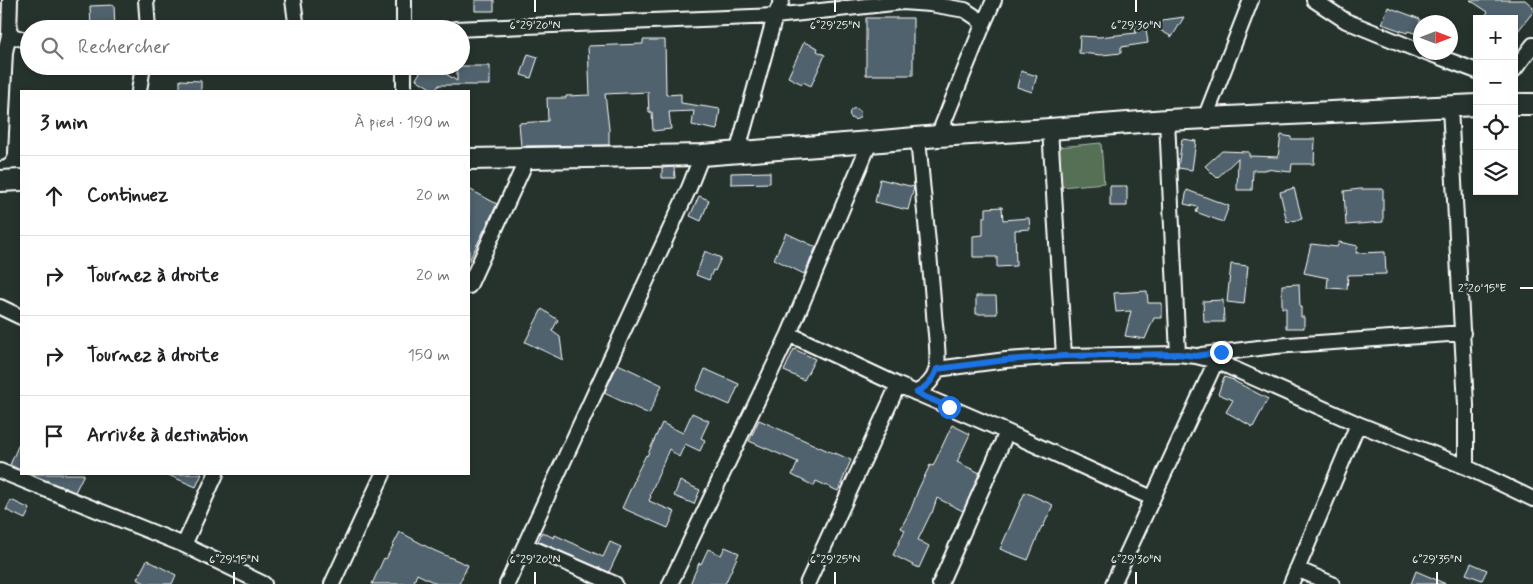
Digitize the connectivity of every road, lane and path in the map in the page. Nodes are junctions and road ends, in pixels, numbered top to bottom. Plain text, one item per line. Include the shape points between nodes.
1 (10, 0) edge
2 (146, 0) edge
3 (293, 0) edge
4 (404, 0) edge
5 (782, 0) edge
6 (994, 0) edge
7 (1251, 0) edge
8 (1314, 0) edge
9 (903, 1) edge
10 (775, 16) junction
11 (147, 20) edge
12 (296, 20) edge
13 (404, 20) edge
14 (983, 25) junction
15 (470, 28) edge
16 (10, 35) junction
17 (20, 38) edge
18 (1533, 45) edge
19 (1413, 48) edge
20 (1446, 60) edge
21 (1518, 65) edge
22 (1473, 70) edge
23 (142, 75) edge
24 (404, 75) edge
25 (139, 90) edge
26 (404, 90) edge
27 (1518, 104) edge
28 (1533, 104) edge
29 (1473, 106) edge
30 (1450, 107) junction
31 (1205, 118) junction
32 (1167, 120) junction
33 (1050, 129) junction
34 (938, 136) junction
35 (918, 138) junction
36 (870, 142) junction
37 (0, 153) edge
38 (737, 153) junction
39 (702, 155) junction
40 (528, 157) junction
41 (470, 159) edge
42 (20, 180) edge
43 (0, 181) edge
44 (470, 284) edge
45 (0, 307) edge
46 (20, 317) edge
47 (1462, 333) junction
48 (789, 334) junction
49 (1178, 354) junction
50 (1064, 356) junction
51 (1196, 356) junction
52 (1216, 360) junction
53 (937, 369) junction
54 (898, 385) junction
55 (916, 393) junction
56 (1358, 424) junction
57 (1007, 432) junction
58 (1466, 467) junction
59 (0, 470) edge
60 (216, 475) edge
61 (383, 475) edge
62 (1152, 498) junction
63 (1533, 498) edge
64 (184, 545) junction
65 (525, 545) junction
66 (1297, 569) junction
67 (264, 584) edge
68 (332, 584) edge
69 (507, 584) edge
70 (615, 584) edge
71 (670, 584) edge
72 (807, 584) edge
73 (940, 584) edge
74 (1113, 584) edge
75 (1291, 584) edge
76 (1332, 584) edge

1 - 16 street
2 - 11 street
3 - 12 street
4 - 13 street
5 - 10 street
6 - 14 street
7 - 31 street
8 - 19 street via 1346,21
9 - 10 street
9 - 14 street via 965,10
10 - 15 street
10 - 38 street
14 - 34 street
16 - 17 street
16 - 37 street via 5,52
18 - 21 street
20 - 22 street
23 - 25 street
24 - 26 street
27 - 28 street
29 - 30 street
30 - 31 street
30 - 47 street
31 - 32 street
32 - 33 street
32 - 49 street
33 - 34 street
33 - 50 street
34 - 35 street
35 - 36 street
35 - 53 street
36 - 38 street
36 - 48 street
38 - 39 street
39 - 40 street
39 - 65 street
40 - 41 street
40 - 44 street
42 - 43 street
45 - 46 street
47 - 51 street via 1275,346
47 - 58 street
48 - 54 street
48 - 71 street
49 - 50 street
49 - 51 street
50 - 53 street
51 - 52 street
52 - 56 street
52 - 62 street
53 - 55 street via 930,384
54 - 55 street
54 - 72 street
55 - 57 street
56 - 58 street
56 - 66 street
57 - 62 street
57 - 73 street
58 - 63 street
59 - 64 street
60 - 64 street
61 - 68 street
62 - 74 street
64 - 67 street
65 - 69 street
65 - 70 street
66 - 75 street
66 - 76 street

